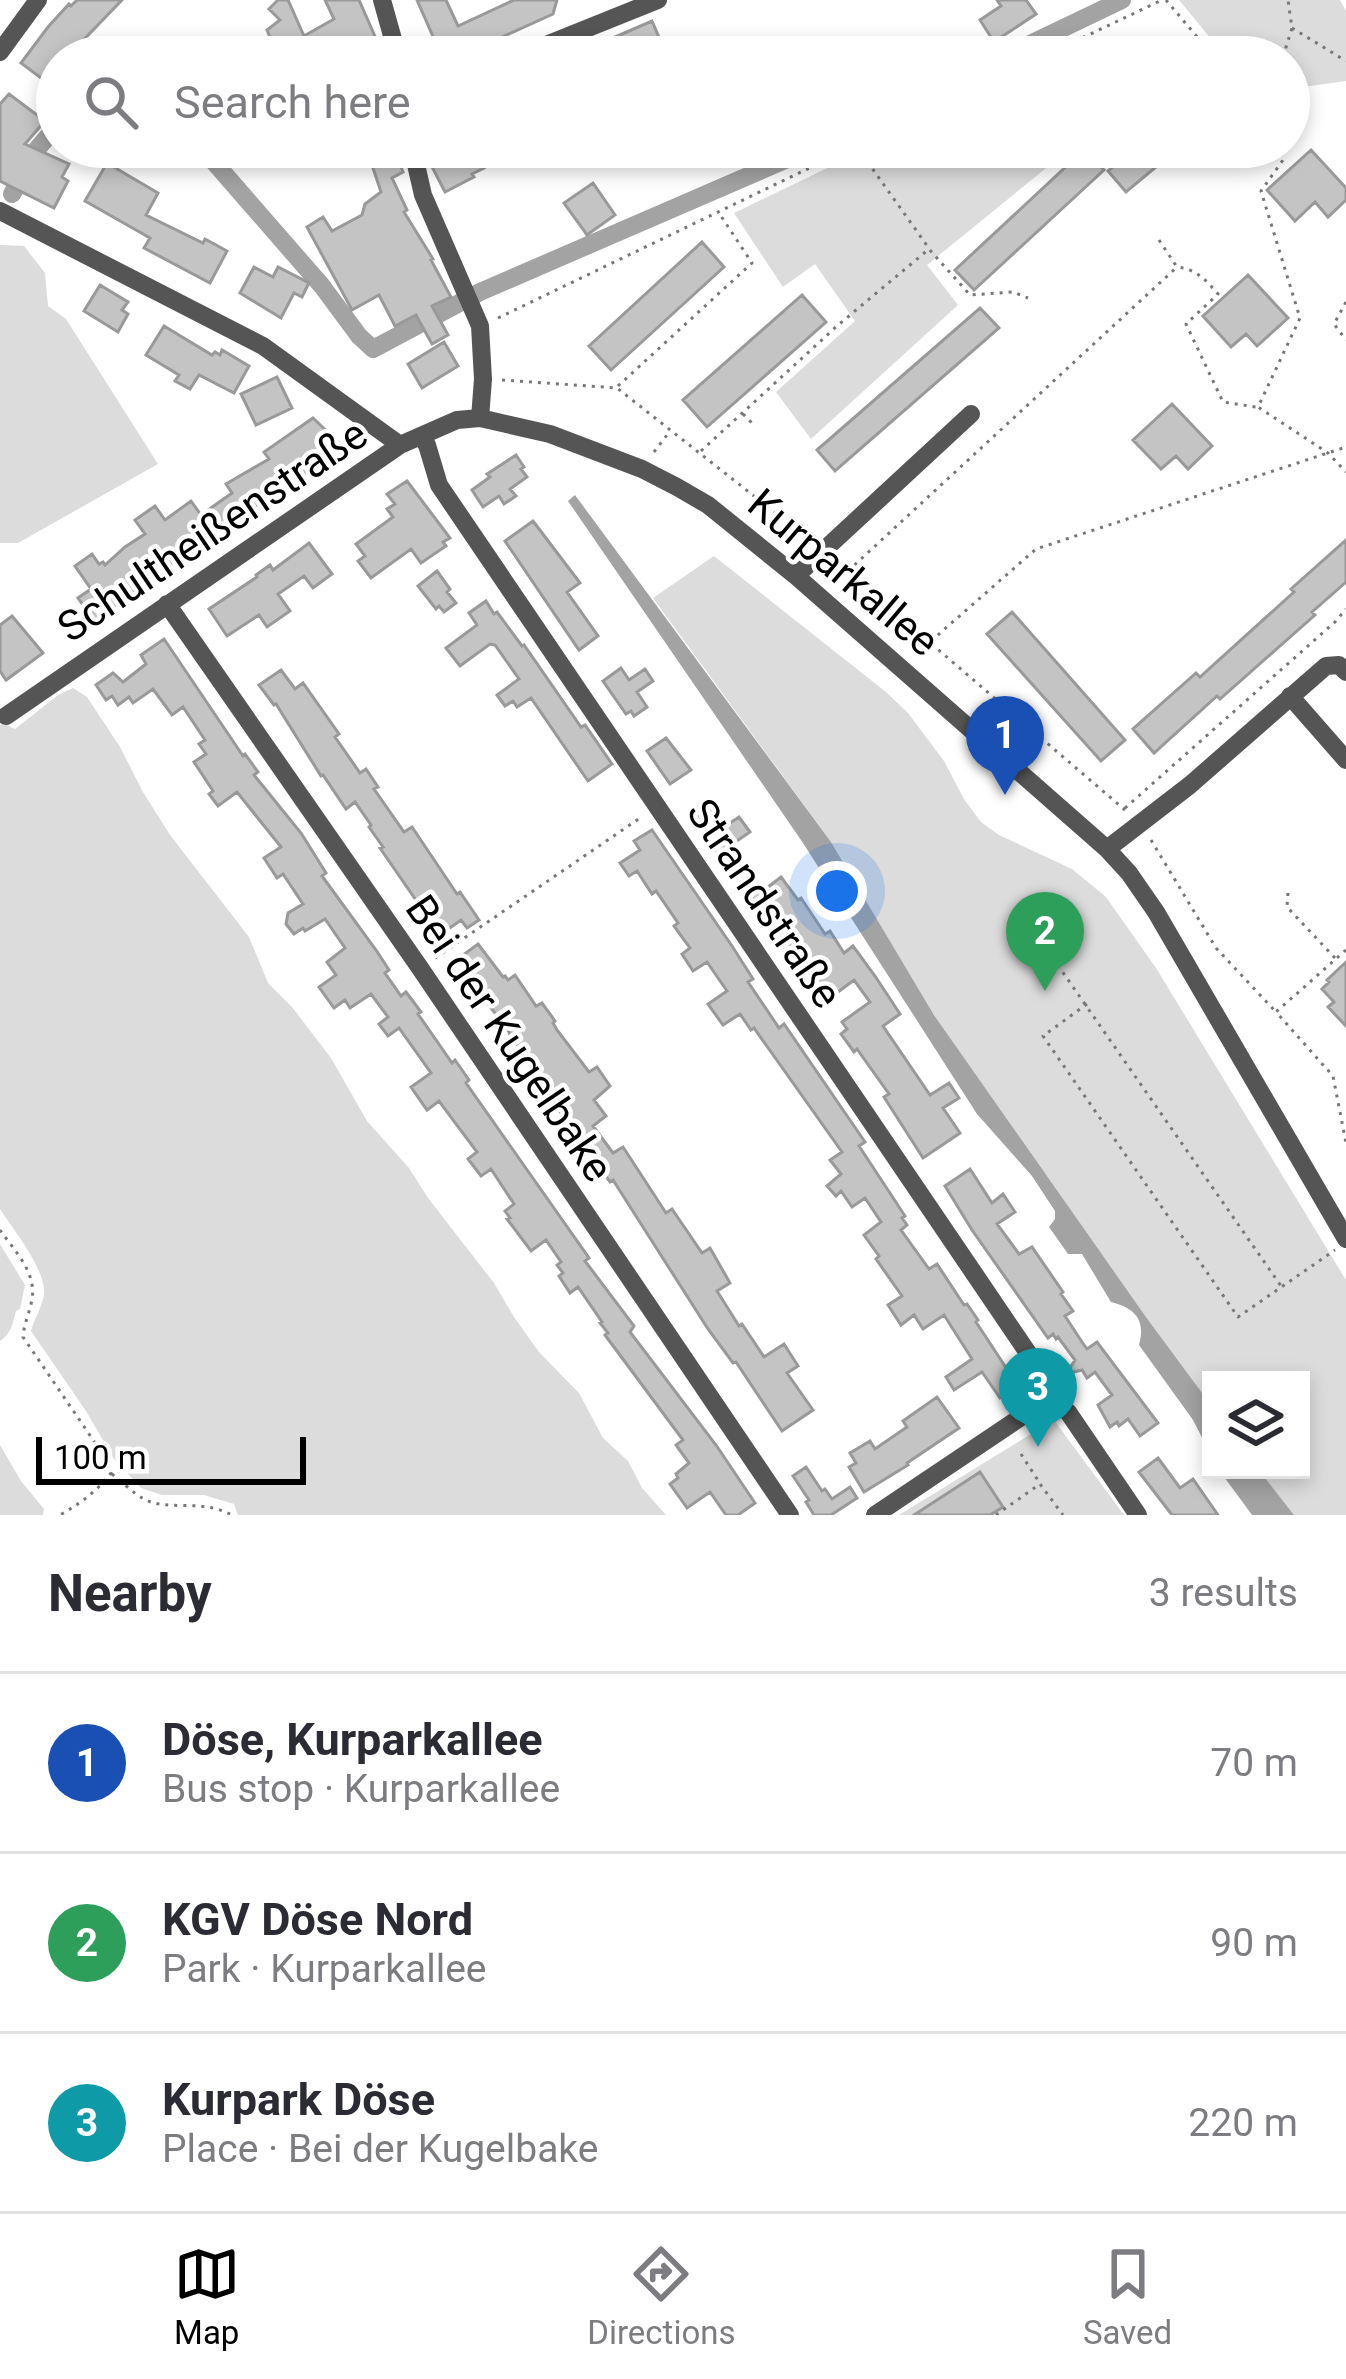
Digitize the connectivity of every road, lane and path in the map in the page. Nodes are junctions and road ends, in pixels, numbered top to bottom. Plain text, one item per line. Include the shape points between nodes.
1 (38, 0) edge
2 (382, 0) edge
3 (658, 0) edge
4 (1164, 0) edge
5 (1288, 0) edge
6 (1292, 28) junction
7 (392, 36) edge
8 (568, 36) edge
9 (1087, 36) edge
10 (1196, 36) edge
11 (1290, 36) edge
12 (1305, 36) edge
13 (1310, 39) edge
14 (0, 52) edge
15 (1346, 61) edge
16 (417, 168) edge
17 (811, 168) edge
18 (870, 168) edge
19 (1277, 168) edge
20 (0, 211) edge
21 (718, 212) junction
22 (1159, 240) dead end
23 (928, 249) junction
24 (1177, 267) junction
25 (1028, 298) dead end
26 (1346, 302) edge
27 (477, 321) junction
28 (1346, 340) edge
29 (617, 388) dead end
30 (1258, 407) junction
31 (742, 413) junction
32 (971, 414) dead end
33 (480, 418) junction
34 (753, 424) dead end
35 (670, 429) dead end
36 (422, 436) junction
37 (400, 445) junction
38 (1346, 447) edge
39 (700, 452) dead end
40 (1328, 453) junction
41 (642, 469) junction
42 (1346, 472) edge
43 (848, 572) dead end
44 (796, 576) junction
45 (167, 604) junction
46 (1346, 609) edge
47 (930, 643) dead end
48 (1346, 672) edge
49 (1290, 696) junction
50 (6, 716) dead end
51 (1346, 760) edge
52 (656, 807) junction
53 (1141, 824) junction
54 (1107, 849) junction
55 (1288, 892) dead end
56 (1032, 928) dead end
57 (1346, 950) edge
58 (1336, 959) junction
59 (420, 968) junction
60 (1087, 1004) junction
61 (1276, 1012) junction
62 (1346, 1143) edge
63 (0, 1230) edge
64 (1346, 1241) edge
65 (1282, 1287) junction
66 (1061, 1404) junction
67 (1021, 1454) dead end
68 (111, 1473) junction
69 (1040, 1484) junction
70 (60, 1515) edge
71 (232, 1515) edge
72 (790, 1515) edge
73 (875, 1515) edge
74 (996, 1515) edge
75 (1063, 1515) edge
76 (1138, 1515) edge

1 - 14 street
2 - 7 street
3 - 8 street
4 - 9 path
4 - 10 path
5 - 6 path
6 - 11 path
6 - 12 path
13 - 15 path
16 - 27 street
17 - 21 path
18 - 23 path
19 - 30 path via 1261,191 1300,319
20 - 37 street via 263,346
21 - 27 path
21 - 29 path via 752,263
22 - 24 path
23 - 25 path via 970,295
23 - 31 path
24 - 30 path via 1218,294 1186,324 1223,402
24 - 43 path
26 - 28 path via 1334,324
27 - 33 street
30 - 40 path
31 - 34 path
31 - 39 path
32 - 44 street
33 - 36 street, Kurparkallee
33 - 41 street, Kurparkallee
35 - 41 path
36 - 37 street, Kurparkallee
36 - 52 street, Strandstraße via 439,485
37 - 45 street, Schultheißenstraße
38 - 40 path
40 - 42 path
40 - 47 path via 1036,549
41 - 44 street, Kurparkallee via 708,505
44 - 54 street, Kurparkallee
45 - 50 street, Schultheißenstraße
45 - 59 street, Bei der Kugelbake
46 - 53 path via 1124,809
48 - 49 street via 1326,666
49 - 51 street
49 - 53 street
52 - 59 path
52 - 66 street, Strandstraße
53 - 54 street
53 - 61 path via 1216,948
54 - 64 street, Kurparkallee via 1156,912
55 - 58 path via 1287,907
56 - 60 path
57 - 58 path
58 - 61 path
59 - 72 street, Bei der Kugelbake
60 - 65 path
60 - 65 path via 1043,1036 1056,1055 1238,1317
61 - 62 path via 1333,1076
63 - 68 path via 32,1278 23,1337
64 - 65 path
66 - 73 street
66 - 76 street, Strandstraße
67 - 69 path
68 - 70 path
68 - 71 path via 146,1501
69 - 74 path
69 - 75 path

